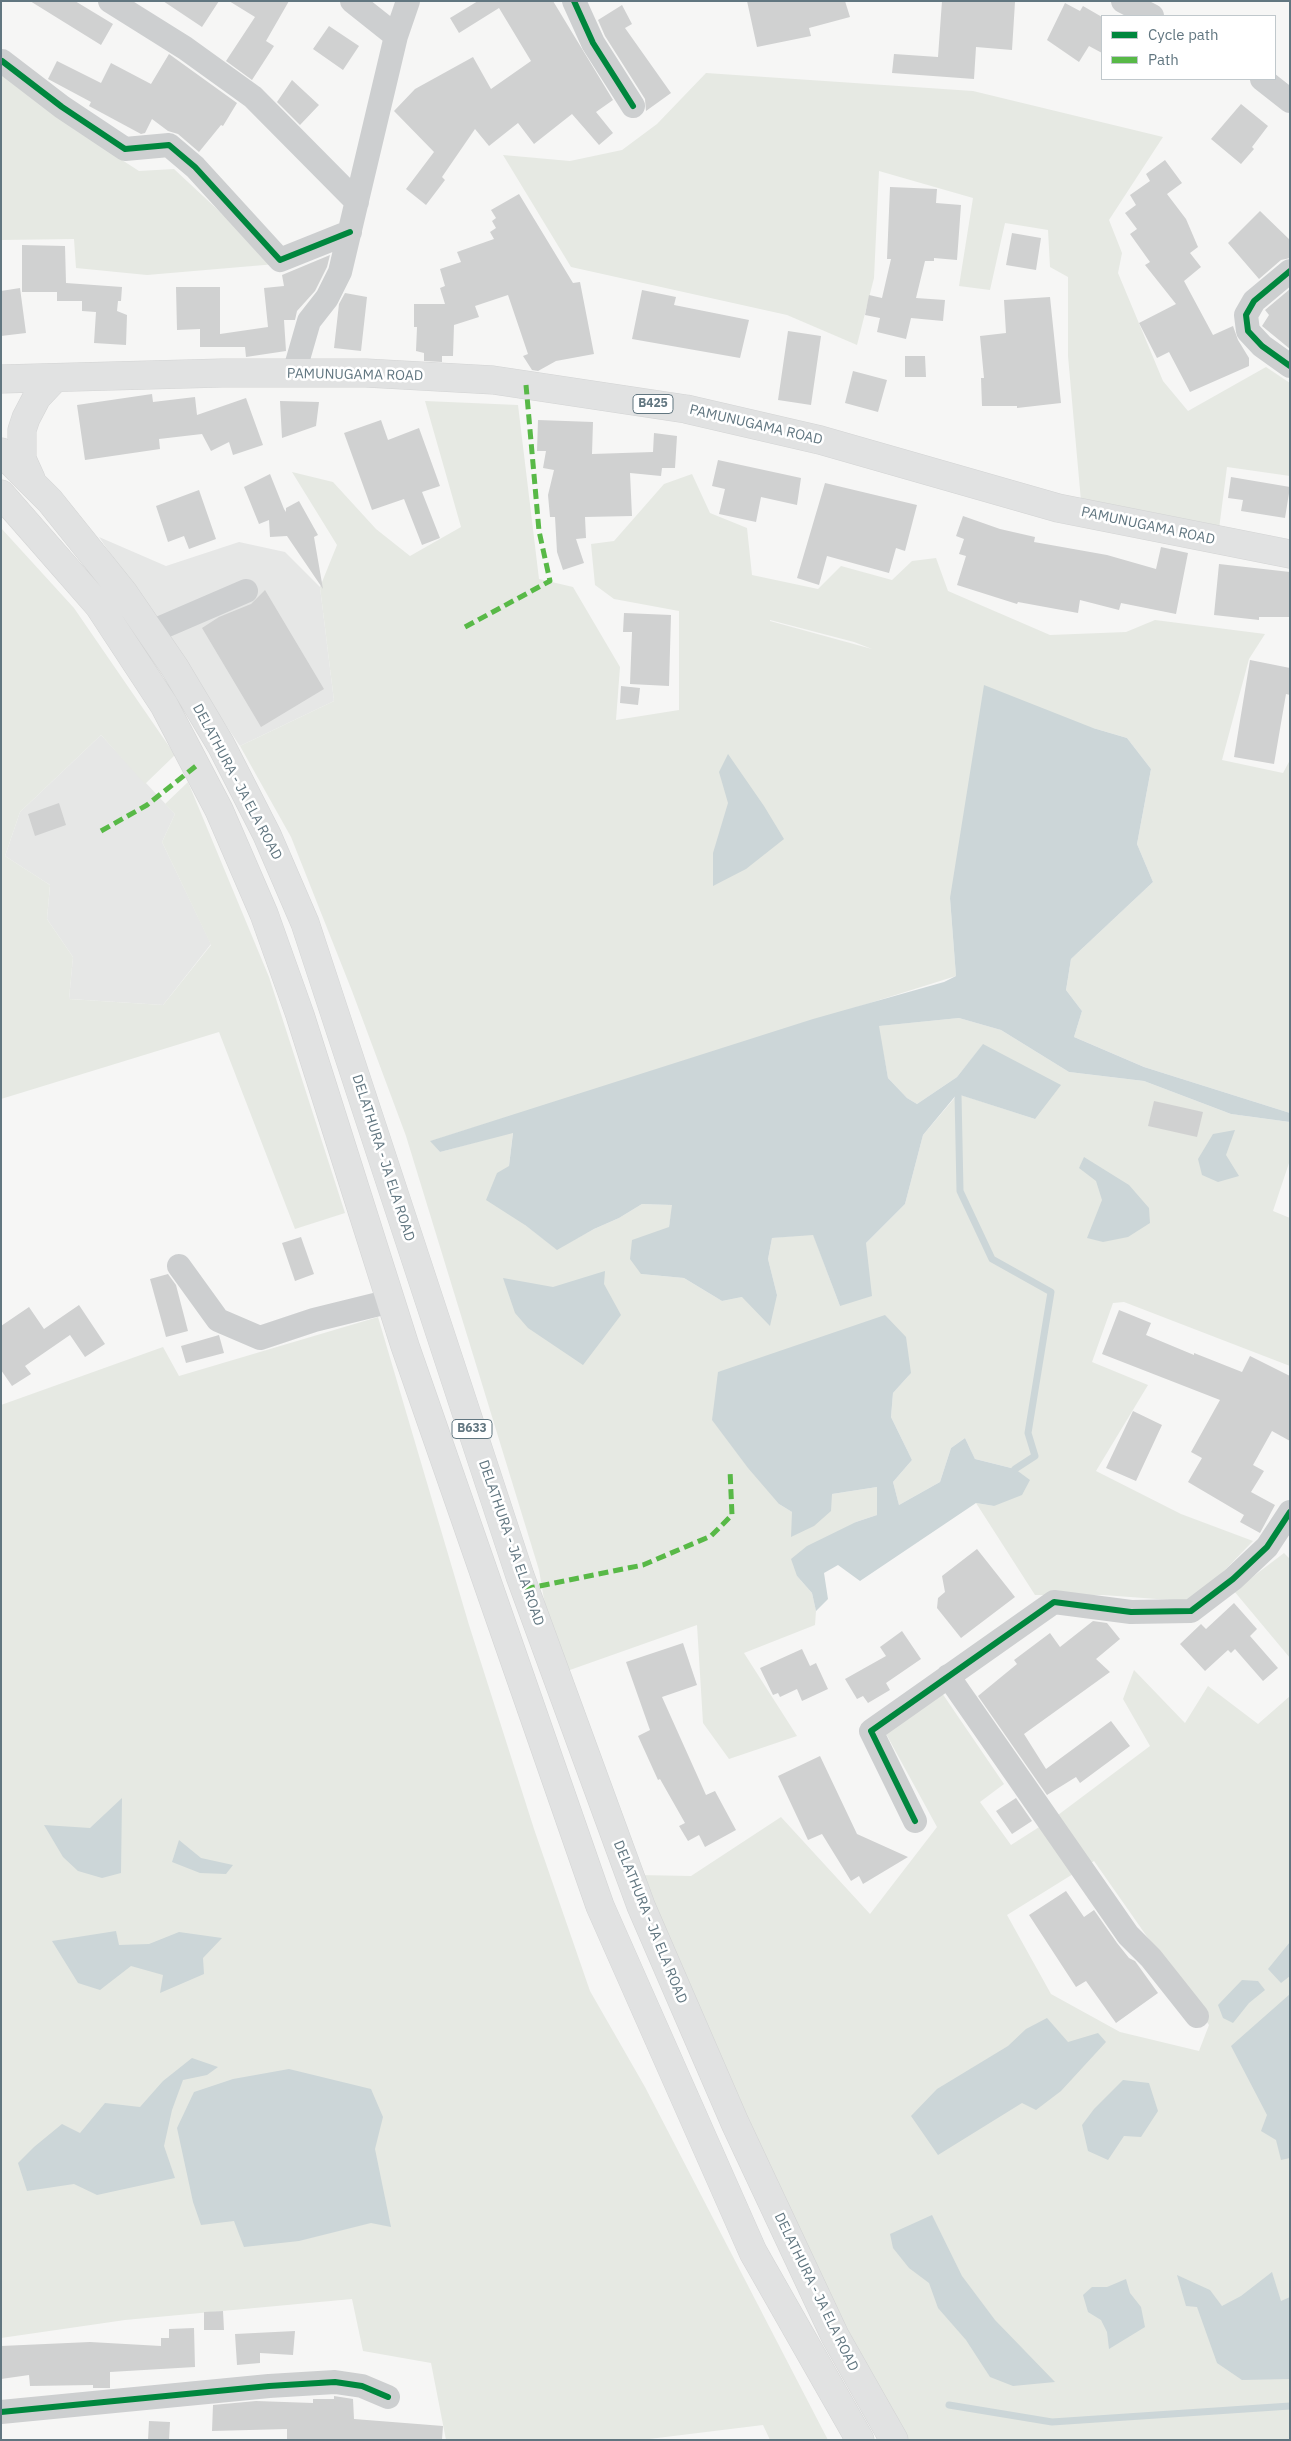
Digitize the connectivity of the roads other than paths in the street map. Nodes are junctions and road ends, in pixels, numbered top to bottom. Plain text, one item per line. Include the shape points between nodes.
1 (110, 1) edge
2 (352, 1) edge
3 (408, 1) edge
4 (574, 1) edge
5 (1123, 1) edge
6 (1150, 15) edge
7 (396, 36) junction
8 (2, 61) edge
9 (1263, 80) edge
10 (1290, 101) edge
11 (633, 106) dead end
12 (357, 202) junction
13 (350, 232) junction
14 (1290, 271) edge
15 (1290, 366) edge
16 (294, 373) junction
17 (55, 378) junction
18 (1, 379) edge
19 (1, 452) edge
20 (32, 483) junction
21 (1, 494) edge
22 (1290, 554) edge
23 (246, 591) dead end
24 (151, 632) junction
25 (179, 1266) dead end
26 (391, 1301) junction
27 (1290, 1512) edge
28 (948, 1676) junction
29 (915, 1821) dead end
30 (1197, 2016) dead end
31 (388, 2397) dead end
32 (1, 2412) edge
33 (860, 2440) edge
34 (894, 2440) edge

1 - 12 street via 185,48 253,97
2 - 7 street
3 - 7 street
4 - 11 street via 593,43
5 - 6 street
7 - 12 street
8 - 13 street via 124,149 169,145 195,167 280,260
9 - 10 street
12 - 13 street
13 - 16 street via 340,272 327,298 309,321
14 - 15 street via 1254,301 1246,315 1248,331 1262,346
16 - 17 main road, PAMUNUGAMA ROAD / B425
16 - 22 main road, PAMUNUGAMA ROAD / B425 via 366,373 493,380 686,409 820,440 1058,508
17 - 18 main road, PAMUNUGAMA ROAD / B425
17 - 20 main road via 34,402 22,430 22,459
19 - 20 main road, DELATHURA - JA ELA ROAD / B633
20 - 24 main road, DELATHURA - JA ELA ROAD / B633 via 86,543
21 - 26 main road, DELATHURA - JA ELA ROAD / B633 via 99,606 164,705 219,810 264,914 300,1015
23 - 24 street
24 - 34 main road, DELATHURA - JA ELA ROAD / B633 via 221,745 267,835 305,923 520,1576 641,1906 735,2123 831,2327
25 - 26 street via 218,1320 260,1338 314,1320
26 - 33 main road, DELATHURA - JA ELA ROAD / B633 via 600,1906 753,2252
27 - 28 street via 1267,1547 1192,1611 1131,1612 1054,1602
28 - 29 street via 871,1731
28 - 30 street via 1128,1935
31 - 32 street via 362,2386 335,2382

